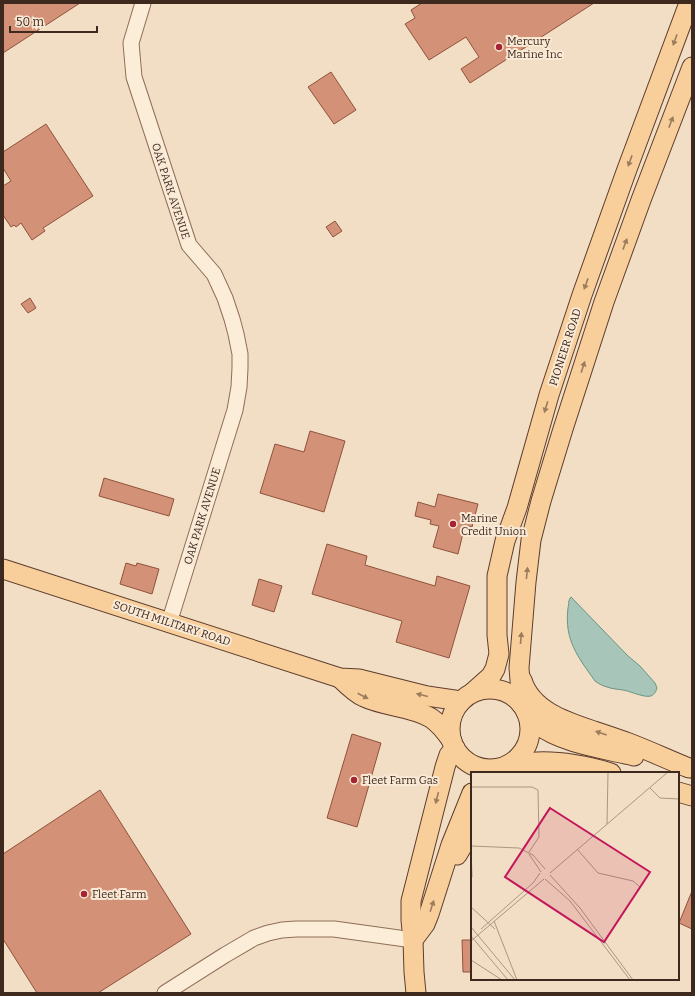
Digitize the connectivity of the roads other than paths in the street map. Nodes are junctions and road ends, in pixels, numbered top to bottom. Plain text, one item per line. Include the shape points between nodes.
1 (143, 3) edge
2 (689, 3) edge
3 (692, 67) edge
4 (3, 569) edge
5 (169, 623) junction
6 (519, 668) junction
7 (340, 678) junction
8 (467, 697) junction
9 (524, 709) junction
10 (453, 744) junction
11 (691, 769) edge
12 (502, 770) edge
13 (606, 772) edge
14 (679, 792) edge
15 (471, 795) edge
16 (692, 796) edge
17 (471, 832) edge
18 (439, 884) junction
19 (413, 940) junction
20 (165, 993) edge
21 (416, 993) edge

1 - 5 street, OAK PARK AVENUE via 131,43 134,76 189,245 214,274 227,303 240,354 240,387 235,410
2 -> 8 main road, PIONEER ROAD via 587,281 505,541 498,576 499,654 495,669 491,676
6 -> 3 main road via 526,577 541,501 604,302
4 - 5 main road, SOUTH MILITARY ROAD
5 - 7 main road, SOUTH MILITARY ROAD
6 - 9 main road
11 -> 6 main road via 552,714 530,696
8 -> 7 main road, SOUTH MILITARY ROAD via 427,696 359,679
7 -> 10 main road, SOUTH MILITARY ROAD via 353,690 374,701 430,718 445,731
8 - 9 main road via 486,689 500,690 512,696
8 - 10 main road via 454,710 451,720
9 - 11 main road via 541,727 564,738
9 - 12 main road via 530,724 529,737 517,759
10 - 12 main road via 462,757 471,764
10 -> 19 main road via 411,900
12 - 13 main road via 536,762 555,762
14 - 16 main road
15 - 18 main road
17 - 18 main road
19 -> 18 main road via 425,924
19 - 20 street via 334,929 282,930 254,938
19 - 21 main road

